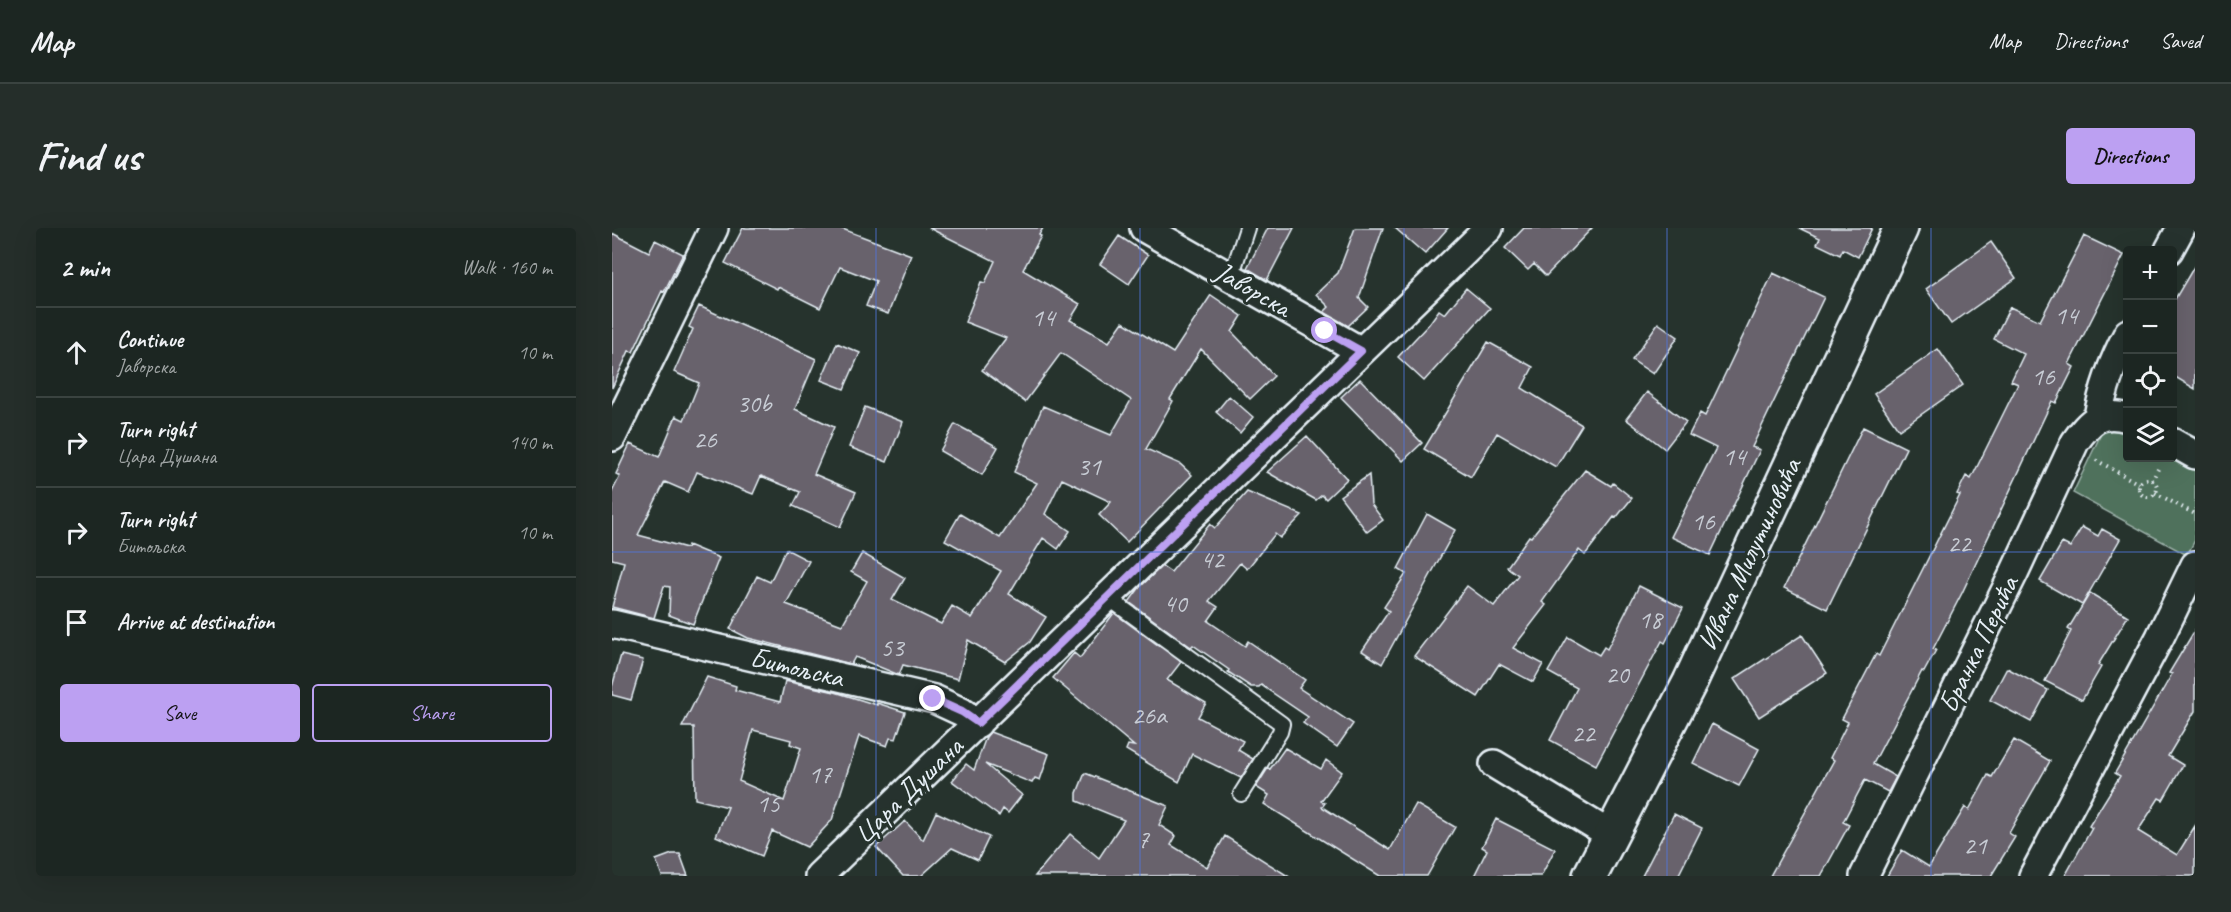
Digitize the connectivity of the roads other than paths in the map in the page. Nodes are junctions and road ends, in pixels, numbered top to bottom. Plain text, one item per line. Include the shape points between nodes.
1 (714, 228) edge
2 (1144, 228) edge
3 (1246, 228) edge
4 (1488, 228) edge
5 (1901, 228) edge
6 (2181, 228) edge
7 (2171, 246) edge
8 (1231, 277) junction
9 (2123, 341) edge
10 (1361, 351) junction
11 (2098, 417) junction
12 (2123, 417) edge
13 (612, 437) edge
14 (2177, 445) edge
15 (2195, 455) edge
16 (2195, 565) edge
17 (1107, 597) junction
18 (612, 624) edge
19 (978, 723) junction
20 (1494, 764) dead end
21 (1241, 794) dead end
22 (1611, 835) junction
23 (819, 876) edge
24 (1590, 876) edge
25 (1864, 876) edge
26 (2033, 876) edge

1 - 13 street
2 - 8 street, Јаворска
3 - 8 lane
4 - 10 street, Цара Душана
5 - 22 street, Ивана Милутиновића via 1695,671
6 - 7 street
8 - 10 street, Јаворска
9 - 11 street via 2109,368
10 - 17 street, Цара Душана
11 - 12 street
11 - 25 street, Бранка Перића via 2075,442
14 - 15 street
16 - 26 street
17 - 19 street, Цара Душана
17 - 21 lane via 1282,724
18 - 19 street, Битољска via 933,699
19 - 23 street, Цара Душана
20 - 22 street
22 - 24 street, Ивана Милутиновића

